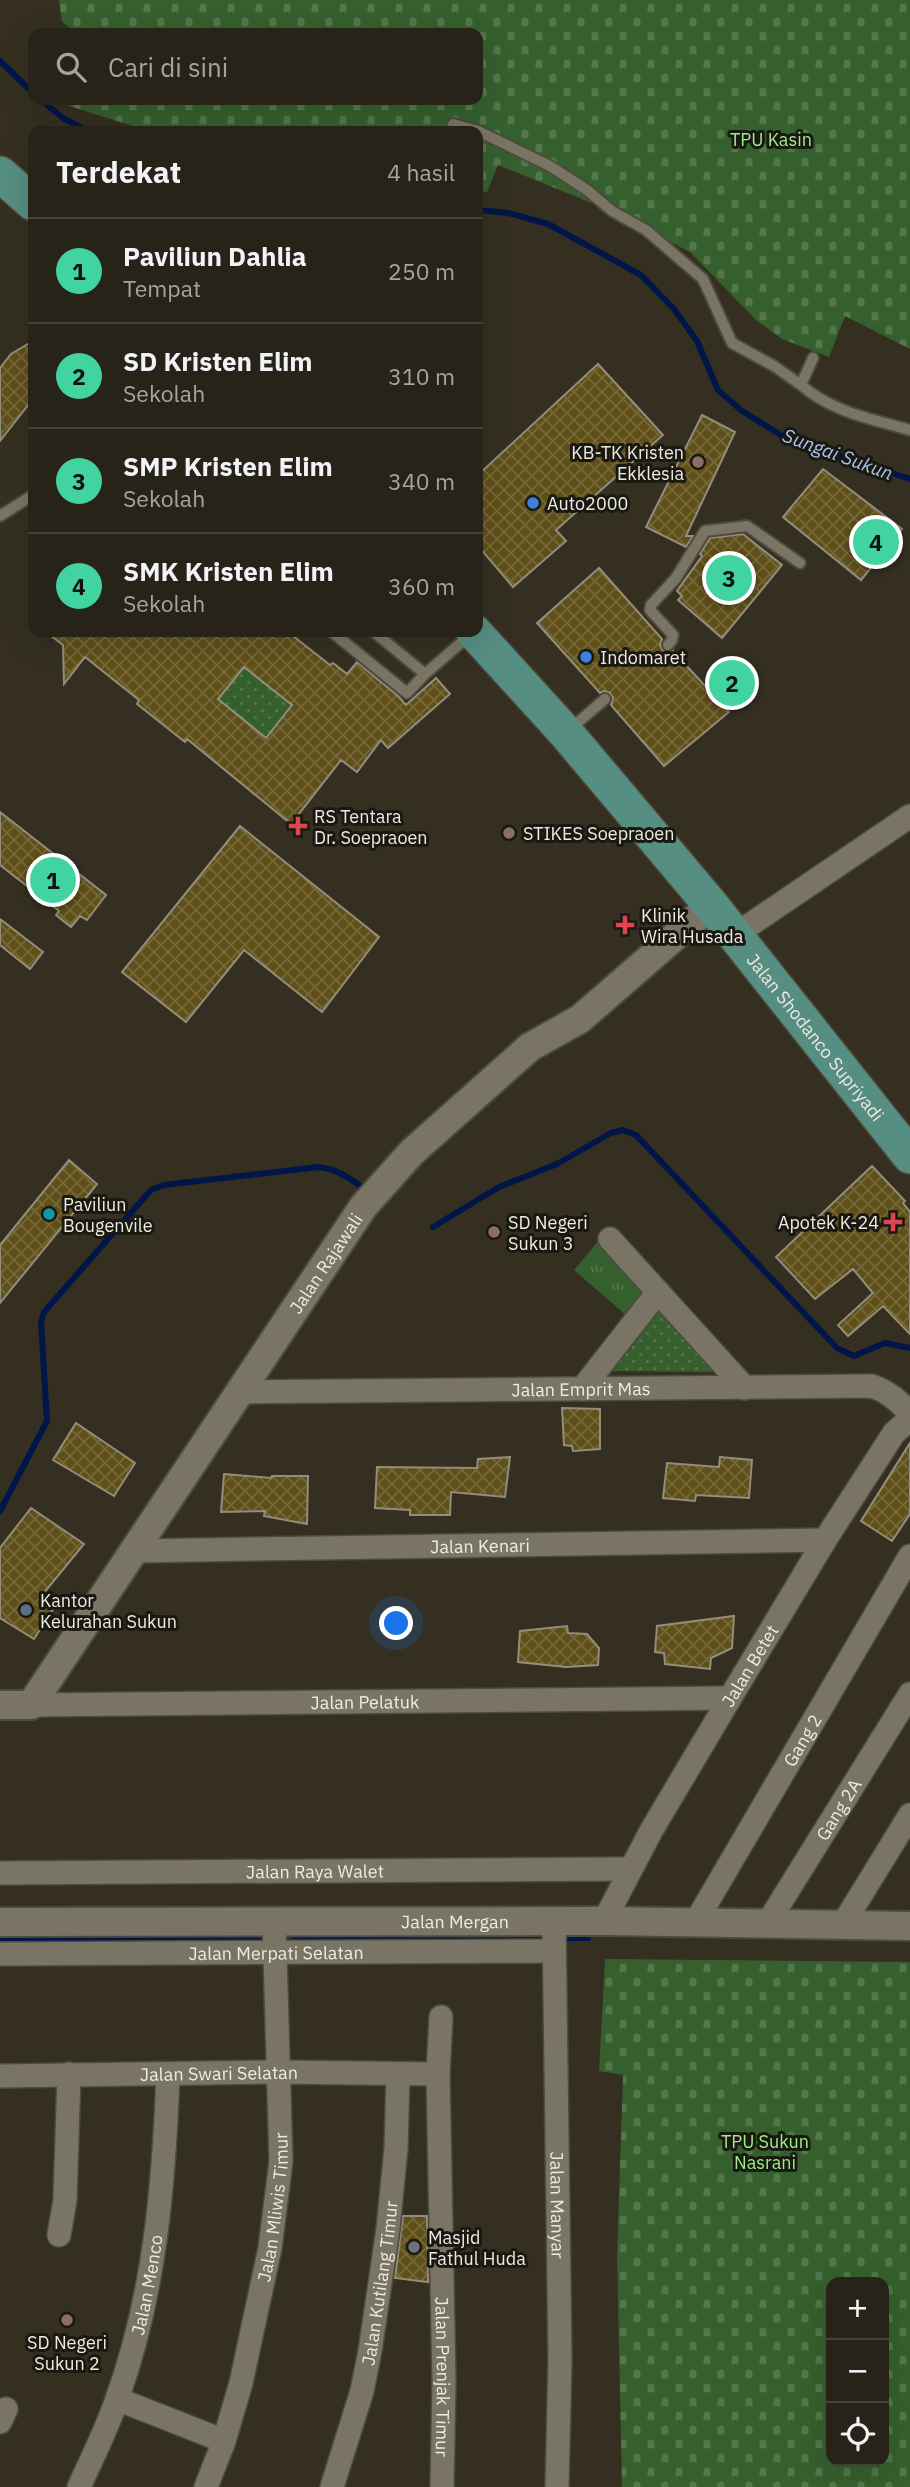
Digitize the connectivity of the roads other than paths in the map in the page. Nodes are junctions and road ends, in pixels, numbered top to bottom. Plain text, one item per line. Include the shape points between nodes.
1 (453, 124) dead end
2 (460, 126) edge
3 (483, 133) edge
4 (0, 174) edge
5 (28, 199) edge
6 (813, 358) dead end
7 (802, 385) junction
8 (910, 430) edge
9 (28, 498) edge
10 (0, 516) edge
11 (800, 563) dead end
12 (338, 637) edge
13 (380, 637) edge
14 (468, 637) edge
15 (479, 637) edge
16 (668, 645) dead end
17 (425, 674) junction
18 (605, 699) dead end
19 (566, 733) junction
20 (910, 816) edge
21 (711, 905) junction
22 (735, 935) junction
23 (910, 1156) edge
24 (610, 1239) dead end
25 (658, 1292) junction
26 (745, 1388) junction
27 (582, 1389) junction
28 (240, 1392) junction
29 (910, 1417) edge
30 (825, 1540) junction
31 (135, 1551) junction
32 (910, 1556) edge
33 (910, 1694) edge
34 (730, 1698) junction
35 (0, 1705) edge
36 (31, 1705) junction
37 (910, 1815) edge
38 (630, 1869) junction
39 (0, 1872) edge
40 (274, 1921) junction
41 (604, 1921) junction
42 (0, 1922) edge
43 (695, 1923) junction
44 (767, 1924) junction
45 (843, 1924) junction
46 (910, 1926) edge
47 (554, 1936) junction
48 (0, 1954) edge
49 (274, 1954) junction
50 (441, 2017) dead end
51 (278, 2072) junction
52 (69, 2074) junction
53 (168, 2074) junction
54 (398, 2074) junction
55 (438, 2074) junction
56 (0, 2077) edge
57 (59, 2235) dead end
58 (117, 2399) junction
59 (223, 2441) junction
60 (79, 2487) edge
61 (206, 2487) edge
62 (332, 2487) edge
63 (442, 2487) edge
64 (557, 2487) edge

1 - 2 lane
3 - 7 lane via 550,166 646,230 703,279 732,343
4 - 5 main road
6 - 7 lane
7 - 8 lane via 837,409
9 - 10 lane
11 - 16 lane via 747,526 705,531 676,578 651,605 650,610 673,635
12 - 17 lane via 407,693
13 - 17 lane
14 - 17 lane
15 - 19 main road, Jalan Shodanco Supriyadi
18 - 19 lane
19 - 21 main road, Jalan Shodanco Supriyadi
20 - 22 street
21 - 22 main road, Jalan Shodanco Supriyadi
21 - 28 street, Jalan Rajawali via 580,1019 530,1047 411,1153 363,1207
22 - 23 main road, Jalan Shodanco Supriyadi
24 - 25 street
25 - 26 street
25 - 27 street
26 - 27 street, Jalan Emprit Mas
26 - 29 street, Jalan Emprit Mas via 872,1386 898,1401
27 - 28 street, Jalan Emprit Mas
28 - 31 street, Jalan Rajawali
29 - 30 street, Jalan Betet via 894,1433
30 - 31 street, Jalan Kenari
30 - 34 street, Jalan Betet
31 - 36 street, Jalan Rajawali
32 - 43 street, Gang 2
33 - 44 street, Gang 2A
34 - 36 street, Jalan Pelatuk
34 - 38 street, Jalan Betet
35 - 36 street, Jalan Pelatuk
37 - 45 street
38 - 39 street, Jalan Raya Walet
38 - 41 street, Jalan Betet
40 - 42 street, Jalan Mergan
40 - 47 street, Jalan Mergan
40 - 49 street, Jalan Mliwis Timur
41 - 43 street, Jalan Mergan
41 - 47 street, Jalan Mergan
43 - 44 street, Jalan Mergan
44 - 45 street, Jalan Mergan
45 - 46 street, Jalan Mergan
47 - 49 street, Jalan Merpati Selatan
47 - 64 street, Jalan Manyar via 560,2360
48 - 49 street, Jalan Merpati Selatan
49 - 51 street, Jalan Mliwis Timur
50 - 55 street, Jalan Prenjak Timur
51 - 53 street, Jalan Swari Selatan
51 - 54 street, Jalan Swari Selatan
51 - 59 street, Jalan Mliwis Timur via 281,2161 270,2248 241,2383
52 - 53 street, Jalan Swari Selatan
52 - 56 street, Jalan Swari Selatan
52 - 57 street via 66,2187
53 - 58 street, Jalan Menco via 154,2257
54 - 55 street, Jalan Swari Selatan
54 - 62 street, Jalan Kutilang Timur via 388,2229 370,2351
55 - 63 street, Jalan Prenjak Timur
58 - 59 street
58 - 60 street, Jalan Menco
59 - 61 street, Jalan Mliwis Timur

